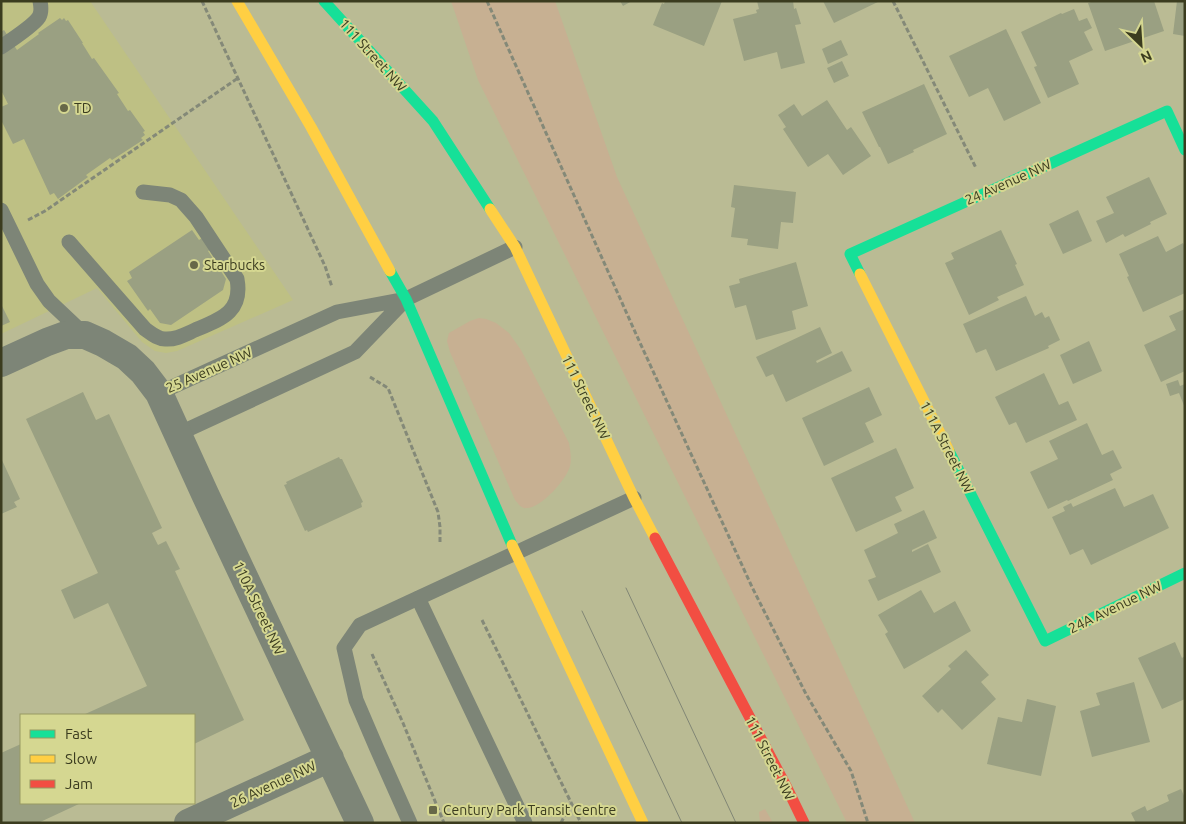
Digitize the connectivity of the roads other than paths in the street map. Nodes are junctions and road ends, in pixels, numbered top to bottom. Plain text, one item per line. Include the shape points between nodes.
1 (40, 1) edge
2 (237, 1) edge
3 (324, 1) edge
4 (1, 47) edge
5 (1185, 150) edge
6 (143, 192) dead end
7 (1, 210) edge
8 (70, 242) dead end
9 (515, 247) junction
10 (850, 254) joint
11 (406, 299) junction
12 (85, 335) junction
13 (1, 363) edge
14 (158, 393) junction
15 (178, 434) junction
16 (634, 498) junction
17 (515, 553) junction
18 (1185, 573) edge
19 (418, 598) junction
20 (1045, 641) joint
21 (330, 758) junction
22 (188, 823) edge
23 (360, 823) edge
24 (410, 823) edge
25 (525, 823) edge
26 (643, 823) edge
27 (804, 823) edge

1 - 4 lane via 39,17
2 - 11 main road
3 - 9 main road, 111 Street NW via 433,121
5 - 10 main road, 24 Avenue NW via 1167,111
6 - 8 lane via 170,194 181,200 196,217 237,279 238,298 226,316 178,338 166,340 156,337 145,329
7 - 12 lane via 37,284 49,301
9 - 11 lane, 25 Avenue NW
9 - 16 main road, 111 Street NW
10 - 20 main road, 111A Street NW
11 - 14 lane, 25 Avenue NW via 337,312
11 - 15 lane, 25 Avenue NW via 355,352
11 - 17 main road
12 - 13 street via 66,335
12 - 14 street, 25 Avenue NW via 127,357
14 - 15 street, 110A Street NW
15 - 21 street, 110A Street NW
16 - 17 lane
16 - 27 main road, 111 Street NW
17 - 19 lane
17 - 26 main road
18 - 20 main road, 24A Avenue NW
19 - 24 lane via 360,625 344,648 356,700
19 - 25 lane
21 - 22 street, 26 Avenue NW
21 - 23 street, 110A Street NW

